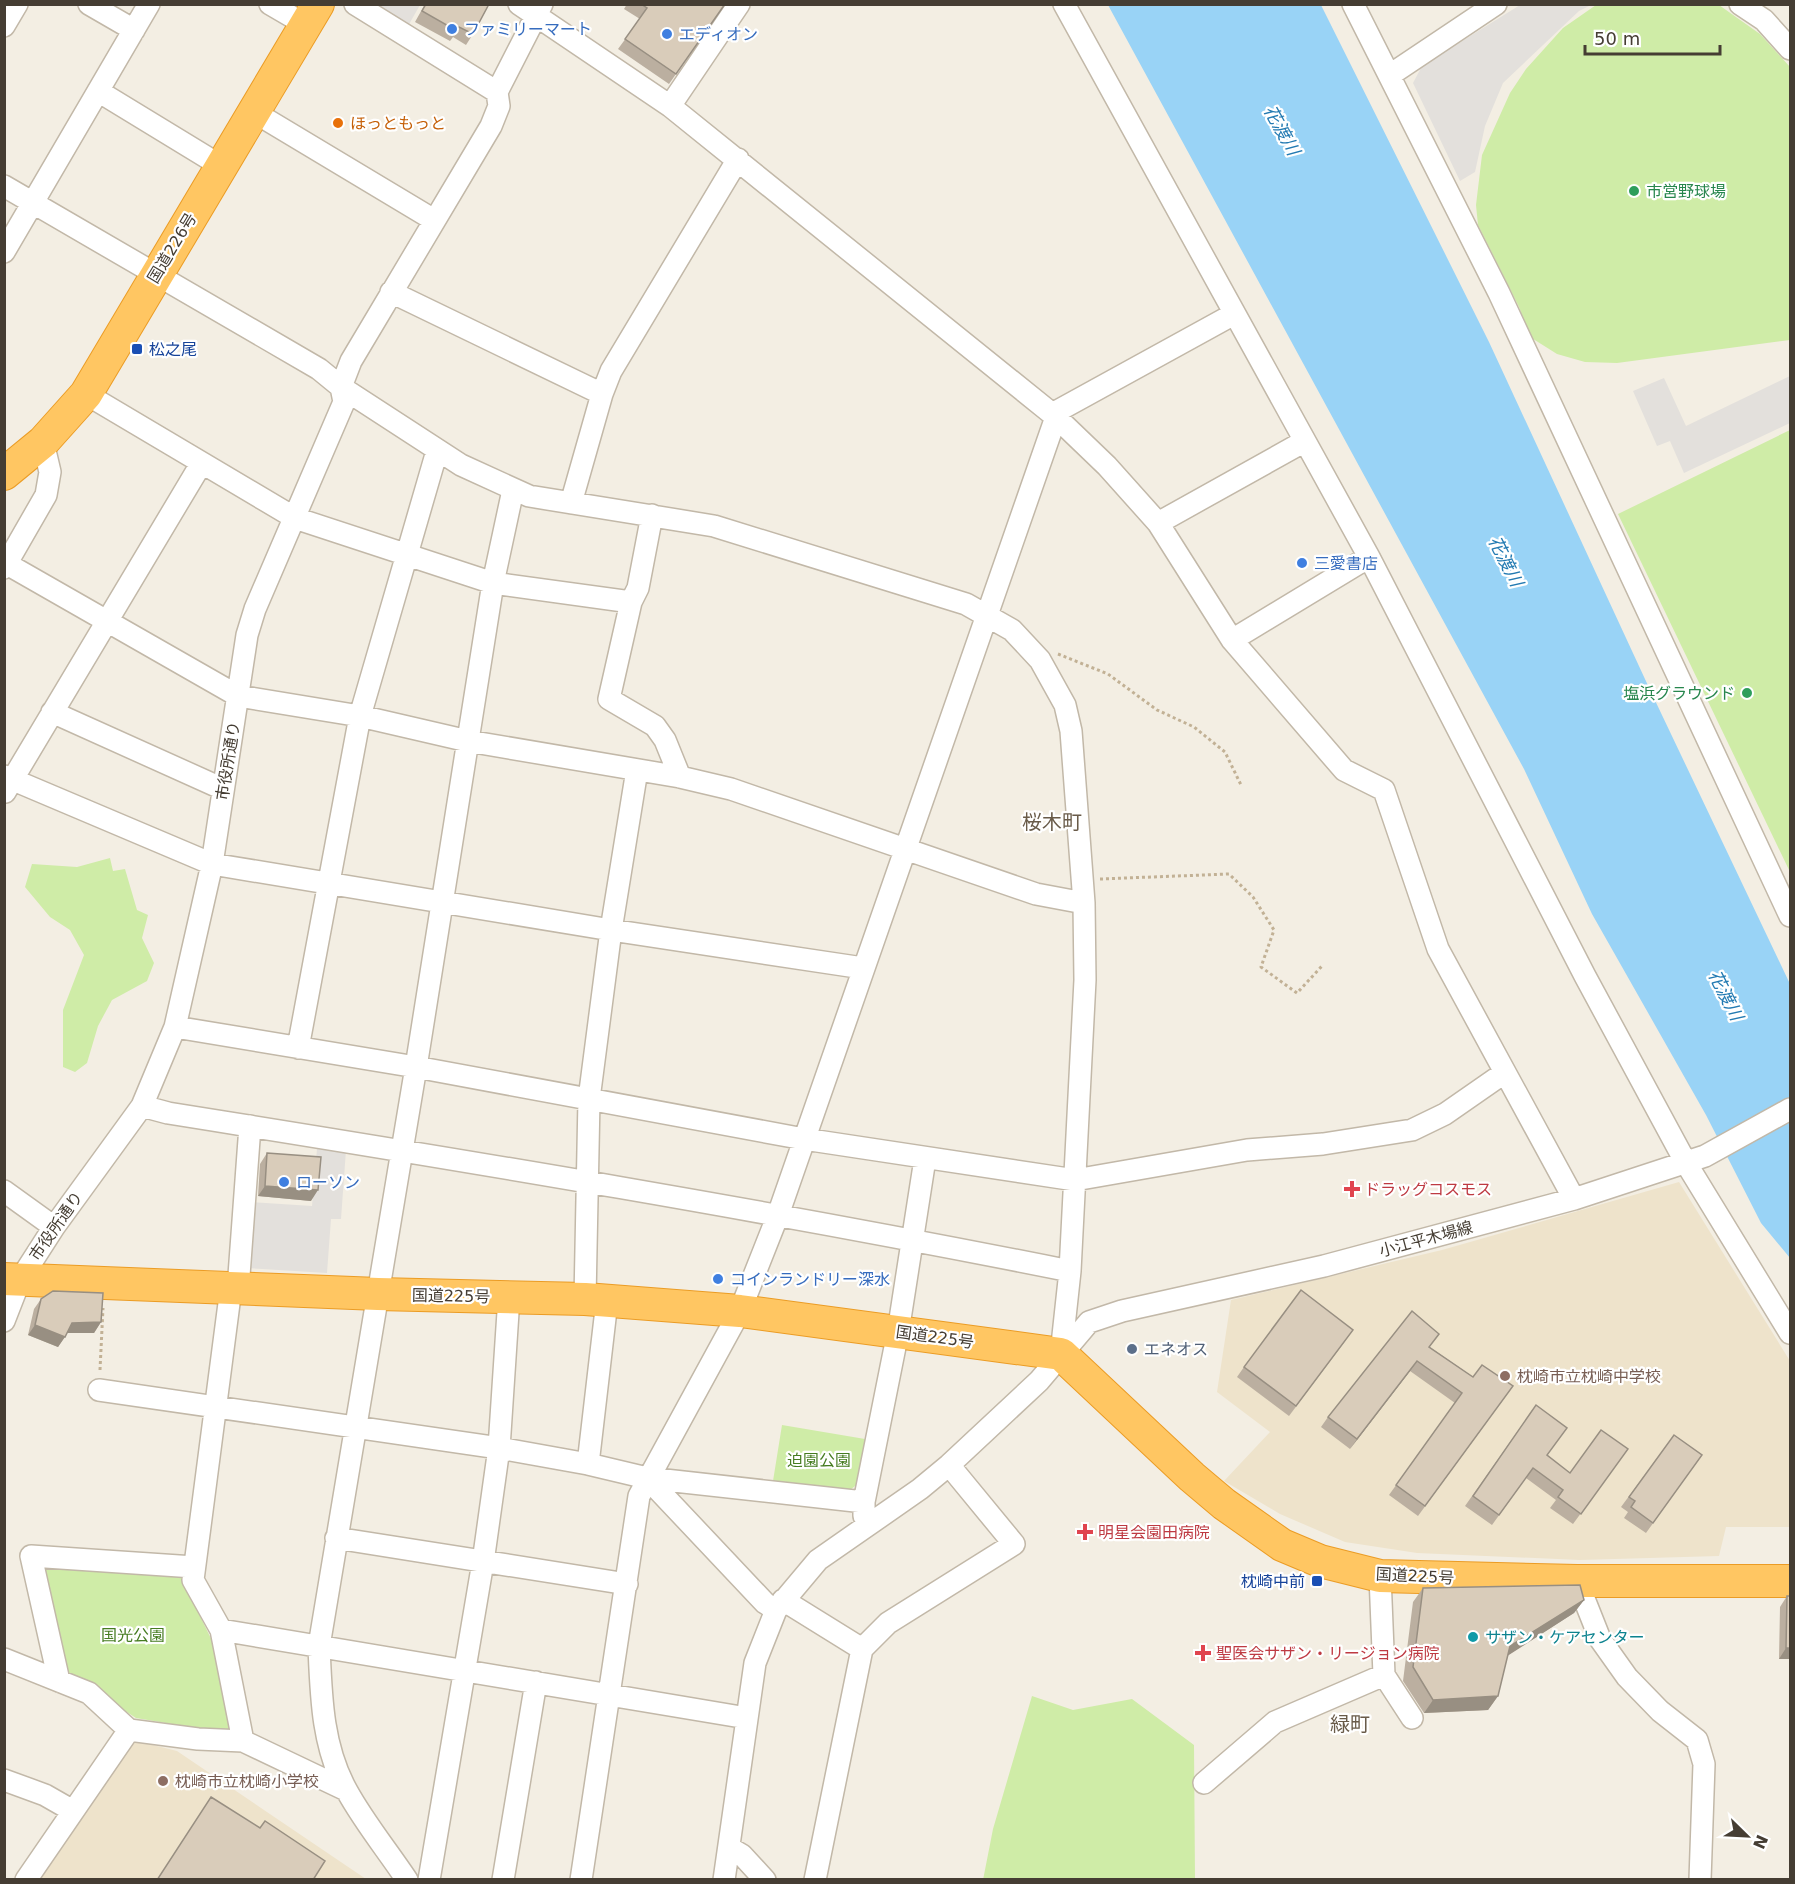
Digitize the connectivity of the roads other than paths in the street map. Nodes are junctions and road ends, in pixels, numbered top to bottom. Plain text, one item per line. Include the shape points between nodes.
1 (18, 4) edge
2 (89, 4) edge
3 (149, 4) edge
4 (270, 4) edge
5 (355, 4) edge
6 (739, 4) edge
7 (1064, 4) edge
8 (1353, 4) edge
9 (1496, 4) edge
10 (1740, 4) edge
11 (532, 8) edge
12 (312, 15) edge
13 (4, 26) edge
14 (134, 30) junction
15 (1791, 49) edge
16 (1390, 75) junction
17 (98, 91) junction
18 (497, 92) junction
19 (670, 106) junction
20 (254, 112) junction
21 (738, 159) junction
22 (221, 166) junction
23 (4, 186) edge
24 (32, 203) junction
25 (434, 220) junction
26 (4, 252) edge
27 (155, 274) junction
28 (391, 292) junction
29 (1234, 314) junction
30 (341, 387) junction
31 (86, 394) junction
32 (602, 394) junction
33 (1054, 416) junction
34 (1305, 441) junction
35 (44, 442) junction
36 (437, 451) junction
37 (201, 464) junction
38 (4, 474) edge
39 (513, 490) junction
40 (571, 503) junction
41 (652, 514) junction
42 (295, 518) junction
43 (1158, 523) junction
44 (406, 552) junction
45 (1369, 557) junction
46 (6, 566) edge
47 (493, 583) junction
48 (631, 602) junction
49 (988, 614) junction
50 (106, 622) junction
51 (1232, 640) junction
52 (238, 696) junction
53 (52, 712) junction
54 (360, 716) junction
55 (468, 741) junction
56 (637, 770) junction
57 (680, 777) junction
58 (7, 783) edge
59 (223, 789) junction
60 (906, 849) junction
61 (212, 864) junction
62 (331, 885) junction
63 (443, 901) junction
64 (1084, 903) junction
65 (1791, 916) edge
66 (611, 930) junction
67 (863, 968) junction
68 (175, 1027) junction
69 (298, 1048) junction
70 (417, 1067) junction
71 (1504, 1073) junction
72 (589, 1099) junction
73 (142, 1107) junction
74 (1791, 1109) edge
75 (250, 1126) junction
76 (804, 1138) junction
77 (402, 1150) junction
78 (925, 1159) junction
79 (1695, 1159) junction
80 (1075, 1180) junction
81 (588, 1184) junction
82 (4, 1191) edge
83 (1574, 1199) junction
84 (778, 1215) junction
85 (54, 1227) junction
86 (913, 1240) junction
87 (1070, 1271) junction
88 (12, 1279) edge
89 (234, 1289) junction
90 (378, 1294) junction
91 (509, 1297) junction
92 (596, 1300) junction
93 (741, 1311) junction
94 (1783, 1312) edge
95 (4, 1321) edge
96 (898, 1332) junction
97 (1791, 1333) edge
98 (1061, 1354) junction
99 (99, 1390) road end
100 (214, 1405) junction
101 (356, 1425) junction
102 (499, 1448) junction
103 (588, 1464) junction
104 (949, 1465) junction
105 (647, 1479) junction
106 (864, 1502) junction
107 (864, 1525) junction
108 (336, 1538) junction
109 (483, 1562) junction
110 (194, 1567) junction
111 (1380, 1576) junction
112 (1577, 1581) junction
113 (1791, 1581) edge
114 (627, 1584) junction
115 (779, 1605) junction
116 (220, 1630) junction
117 (320, 1646) junction
118 (862, 1649) junction
119 (6, 1663) edge
120 (465, 1670) junction
121 (1384, 1675) junction
122 (60, 1682) junction
123 (536, 1682) junction
124 (610, 1695) junction
125 (747, 1718) junction
126 (1412, 1718) dead end
127 (129, 1730) junction
128 (243, 1741) junction
129 (4, 1780) edge
130 (1204, 1783) dead end
131 (346, 1790) junction
132 (73, 1811) junction
133 (730, 1848) junction
134 (26, 1880) edge
135 (407, 1880) edge
136 (429, 1880) edge
137 (503, 1880) edge
138 (580, 1880) edge
139 (724, 1880) edge
140 (765, 1880) edge
141 (815, 1880) edge
142 (1700, 1880) edge

1 - 13 street
2 - 14 street
3 - 14 street
4 - 12 street
5 - 18 street
6 - 19 street
7 - 29 street
8 - 16 street
9 - 16 street
10 - 15 street via 1764,20
11 - 18 street, 市役所通り
11 - 19 street
12 - 20 highway, 国道226号
14 - 17 street
16 - 65 street via 1499,293
17 - 22 street
17 - 24 street
18 - 25 street, 市役所通り via 499,106 491,126
19 - 21 street
20 - 22 highway, 国道226号
20 - 25 street
21 - 32 street via 611,372
21 - 33 street
22 - 27 highway, 国道226号
23 - 24 street
24 - 26 street
24 - 27 street
25 - 28 street, 市役所通り
27 - 30 street via 319,369
27 - 31 highway, 国道226号
28 - 30 street, 市役所通り via 351,361
28 - 32 street
29 - 33 street
29 - 34 street
30 - 36 street
30 - 42 street, 市役所通り via 344,402 340,416
31 - 35 highway, 国道226号
31 - 37 street
32 - 40 street
33 - 43 street via 1107,466
33 - 49 street
34 - 43 street
34 - 45 street
35 - 38 highway, 国道226号
35 - 46 street via 50,472 46,495
36 - 39 street
36 - 44 street
37 - 42 street
37 - 50 street
39 - 40 street
39 - 47 street
40 - 41 street
41 - 48 street via 638,588
41 - 49 street via 714,526
42 - 44 street
42 - 52 street, 市役所通り via 249,626
43 - 51 street
44 - 47 street
44 - 54 street
45 - 51 street
45 - 79 street via 1585,976
46 - 50 street
47 - 48 street
47 - 55 street
48 - 57 street via 609,699 655,726
49 - 60 street
49 - 64 street via 1012,630 1040,660 1065,705 1071,731
50 - 52 street
50 - 53 street
51 - 71 street via 1344,770 1384,790 1438,949
52 - 54 street
52 - 59 street, 市役所通り
53 - 58 street
53 - 59 street
54 - 55 street
54 - 62 street
55 - 56 street
55 - 63 street
56 - 57 street
56 - 66 street
57 - 60 street via 731,789
58 - 61 street
59 - 61 street, 市役所通り
60 - 64 street via 1036,894
60 - 67 street
61 - 62 street
61 - 68 street, 市役所通り
62 - 63 street
62 - 69 street
63 - 66 street
63 - 70 street
64 - 80 street via 1085,980
66 - 67 street
66 - 72 street
67 - 76 street
68 - 69 street
68 - 73 street, 市役所通り
69 - 70 street
70 - 72 street
70 - 77 street
71 - 80 street via 1445,1114 1412,1130 1323,1144 1247,1150
71 - 83 street
72 - 76 street
72 - 81 street
73 - 75 street
73 - 85 street, 市役所通り
74 - 79 street, 小江平木場線
75 - 77 street
75 - 89 street
76 - 78 street
76 - 84 street
77 - 81 street
77 - 90 street
78 - 80 street
78 - 86 street
79 - 83 street, 小江平木場線
79 - 94 street
80 - 87 street
81 - 84 street
81 - 92 street
82 - 85 street
83 - 98 street, 小江平木場線 via 1324,1266 1122,1311 1089,1322
84 - 86 street
84 - 93 street
85 - 88 street, 市役所通り
86 - 87 street
86 - 96 street
87 - 98 street
88 - 89 highway, 国道225号
88 - 95 street, 市役所通り
89 - 90 highway, 国道225号
89 - 100 street
90 - 91 highway, 国道225号
90 - 101 street
91 - 92 highway, 国道225号
91 - 102 street
92 - 93 highway, 国道225号
92 - 103 street
93 - 96 highway, 国道225号
93 - 105 street
94 - 97 street
96 - 98 highway, 国道225号
96 - 106 street
98 - 104 street, 小江平木場線 via 1039,1381
98 - 111 highway, 国道225号 via 1192,1477 1254,1527 1282,1545 1320,1561
99 - 100 street
100 - 101 street
100 - 110 street
101 - 102 street
101 - 108 street
102 - 103 street
102 - 109 street
103 - 105 street
104 - 107 street, 小江平木場線 via 891,1510
104 - 118 street via 1014,1544 888,1623
105 - 106 street
105 - 114 street via 639,1496
105 - 115 street via 765,1604
106 - 107 street
107 - 115 street, 小江平木場線 via 818,1560
108 - 109 street
108 - 117 street
109 - 114 street
109 - 120 street
110 - 116 street via 193,1580
110 - 122 street via 30,1556
111 - 112 highway, 国道225号
111 - 121 street
112 - 113 highway, 国道225号
112 - 142 street via 1600,1640 1627,1677 1660,1711 1697,1740 1704,1764
114 - 124 street
115 - 118 street
115 - 125 street, 小江平木場線 via 755,1663
116 - 117 street
116 - 128 street
117 - 120 street
117 - 131 street via 321,1702 331,1753
118 - 141 street
119 - 122 street
120 - 123 street
120 - 136 street
121 - 126 street
121 - 130 street via 1275,1722
122 - 127 street via 89,1693
123 - 124 street
123 - 137 street
124 - 125 street
124 - 138 street
125 - 133 street, 小江平木場線
127 - 128 street
127 - 132 street
128 - 131 street
129 - 132 street via 45,1795
131 - 135 street
132 - 134 street
133 - 139 street, 小江平木場線
133 - 140 street

